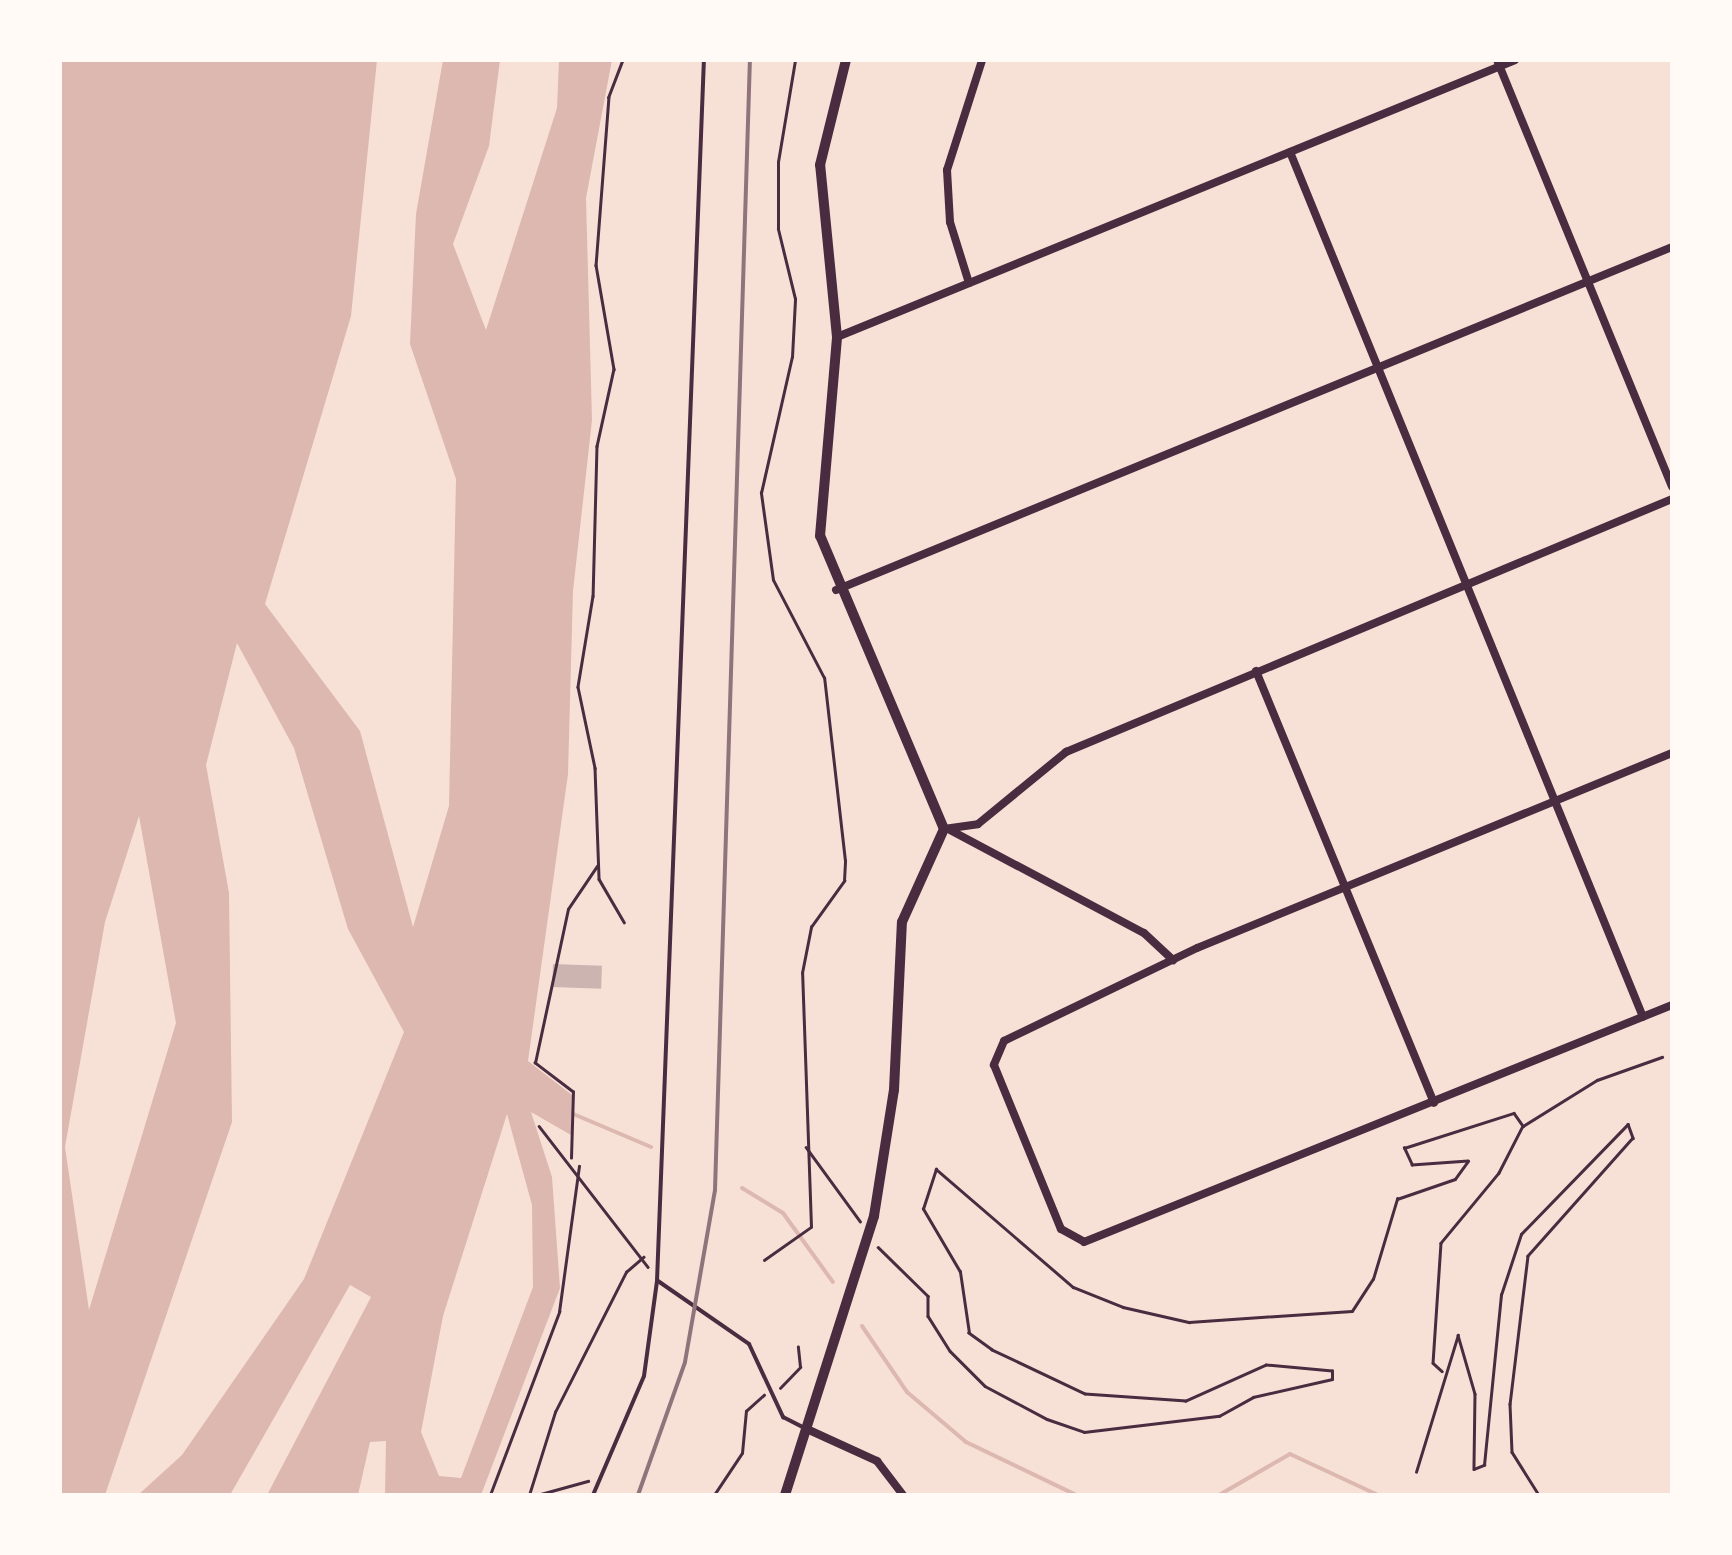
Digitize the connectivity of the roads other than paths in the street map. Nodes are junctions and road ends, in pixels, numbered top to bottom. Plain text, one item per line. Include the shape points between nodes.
1 (704, 60) edge
2 (846, 60) edge
3 (982, 60) edge
4 (1515, 60) edge
5 (1498, 63) edge
6 (1290, 152) junction
7 (1672, 247) edge
8 (1588, 281) junction
9 (969, 283) junction
10 (836, 337) junction
11 (1376, 368) junction
12 (1672, 486) edge
13 (1672, 499) edge
14 (1466, 585) junction
15 (836, 590) junction
16 (1256, 671) junction
17 (1672, 753) edge
18 (1556, 801) junction
19 (944, 828) junction
20 (1345, 892) junction
21 (1173, 960) junction
22 (1672, 1005) edge
23 (1643, 1017) junction
24 (1434, 1103) junction
25 (657, 1281) junction
26 (809, 1430) junction
27 (593, 1495) edge
28 (785, 1495) edge
29 (903, 1495) edge

1 - 25 lane
2 - 10 street via 820,165
3 - 9 street via 947,170 950,222
4 - 5 street
5 - 6 street
5 - 8 street
6 - 9 street
6 - 11 street
7 - 8 street
8 - 11 street
8 - 12 street
9 - 10 street
10 - 15 street via 819,507
11 - 14 street
11 - 15 street
13 - 14 street
14 - 16 street
14 - 18 street
15 - 19 street
16 - 19 street via 1066,752 985,819
16 - 20 street
17 - 18 street
18 - 20 street
18 - 23 street
19 - 21 street via 1144,934
19 - 26 street via 904,914 880,1188
20 - 21 street
20 - 24 street
21 - 24 street via 997,1051 997,1080 1061,1229 1078,1242
22 - 23 street
23 - 24 street
25 - 26 lane via 749,1344 783,1417
25 - 27 lane via 644,1376
26 - 28 street
26 - 29 street via 876,1462

